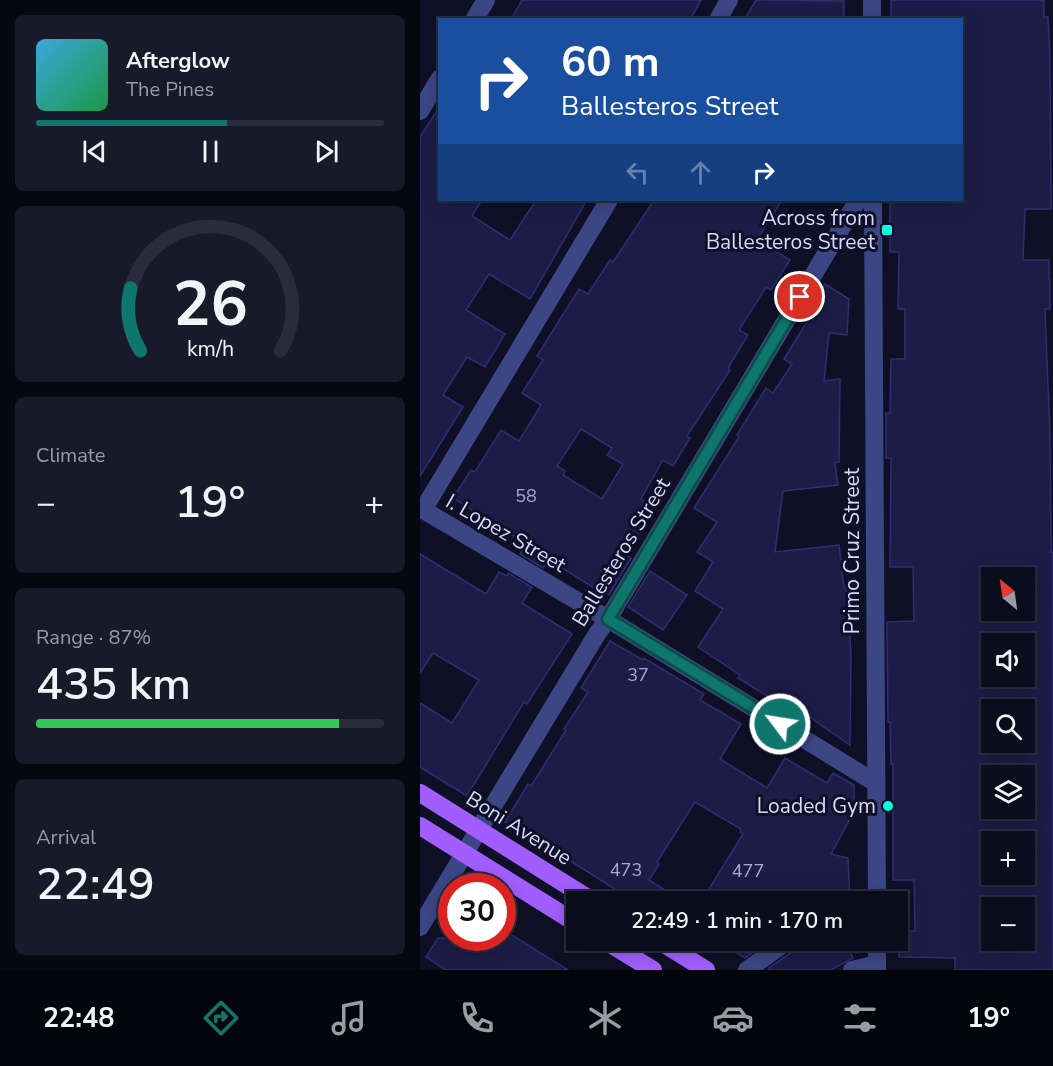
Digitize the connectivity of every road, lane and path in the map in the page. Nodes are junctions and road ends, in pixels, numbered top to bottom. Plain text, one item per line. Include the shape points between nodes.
1 (486, 0) edge
2 (729, 0) edge
3 (872, 0) edge
4 (475, 18) edge
5 (719, 18) edge
6 (872, 18) edge
7 (438, 81) edge
8 (420, 111) edge
9 (608, 201) edge
10 (857, 201) edge
11 (873, 201) edge
12 (422, 509) edge
13 (608, 619) junction
14 (876, 783) junction
15 (420, 793) edge
16 (420, 826) edge
17 (479, 830) junction
18 (465, 853) junction
19 (576, 891) edge
20 (877, 891) edge
21 (566, 917) edge
22 (420, 927) edge
23 (622, 951) edge
24 (675, 951) edge
25 (774, 951) edge
26 (877, 951) edge
27 (877, 967) edge
28 (653, 970) edge
29 (706, 970) edge
30 (747, 970) edge
31 (852, 970) edge

1 - 4 street
2 - 5 street
3 - 6 street
7 - 8 street
9 - 12 street
10 - 13 street, Ballesteros Street
11 - 14 street, Primo Cruz Street
12 - 13 street, I. Lopez Street
13 - 14 street, I. Lopez Street
13 - 17 street, Ballesteros Street
14 - 20 street, Primo Cruz Street
15 - 17 main road, Boni Avenue
16 - 18 main road
17 - 18 street, Ballesteros Street
17 - 19 main road, Boni Avenue
18 - 21 main road
18 - 22 street, Ballesteros Street
23 - 28 main road
24 - 29 main road
25 - 30 street
26 - 27 street
27 - 31 street

